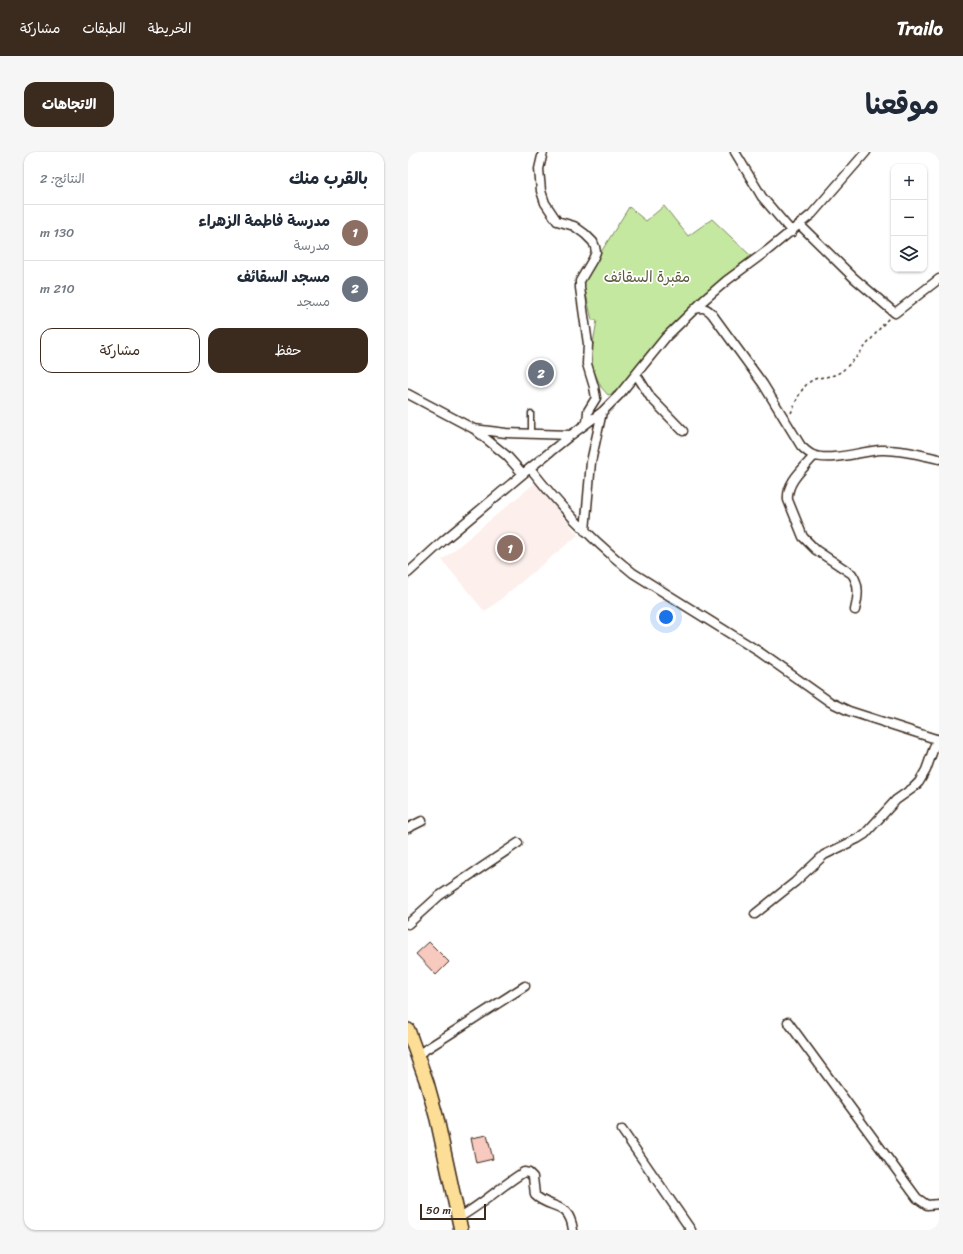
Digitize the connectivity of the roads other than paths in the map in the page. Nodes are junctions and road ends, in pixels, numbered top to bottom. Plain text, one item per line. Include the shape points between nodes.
1 (543, 152) edge
2 (735, 152) edge
3 (866, 152) edge
4 (800, 225) junction
5 (792, 232) junction
6 (939, 279) edge
7 (695, 309) junction
8 (636, 374) junction
9 (408, 394) edge
10 (602, 412) junction
11 (531, 413) dead end
12 (587, 423) junction
13 (474, 429) junction
14 (683, 431) dead end
15 (531, 434) junction
16 (571, 435) junction
17 (814, 456) junction
18 (939, 459) edge
19 (530, 468) junction
20 (523, 474) junction
21 (585, 531) junction
22 (408, 573) edge
23 (855, 610) dead end
24 (938, 740) edge
25 (422, 821) dead end
26 (408, 828) edge
27 (518, 843) dead end
28 (755, 914) dead end
29 (408, 924) edge
30 (525, 986) dead end
31 (788, 1022) dead end
32 (408, 1030) edge
33 (417, 1055) junction
34 (622, 1130) dead end
35 (939, 1204) edge
36 (460, 1224) edge
37 (573, 1230) edge
38 (691, 1230) edge

1 - 12 street via 539,169 545,203 557,221 574,226 585,234 593,242 596,252 580,281 588,344 587,364 596,398 588,411
2 - 5 street via 762,197
3 - 4 street via 821,206
4 - 5 street
4 - 6 street via 854,278 895,313
5 - 7 street via 722,284
7 - 8 street via 666,337
7 - 17 street via 703,307 712,314 763,384 801,446
8 - 10 street
8 - 14 street via 651,398
9 - 13 street
10 - 12 street
10 - 21 street via 590,462
11 - 15 lane
12 - 16 street
13 - 15 street
13 - 20 street via 503,452
15 - 16 street
16 - 19 street
17 - 18 street via 830,457 882,450
17 - 23 street via 790,485 788,500 803,537 816,550 856,579 858,588
19 - 20 street
19 - 21 street
20 - 22 street
21 - 24 street via 633,573 758,651 830,702
24 - 28 street via 926,770 918,782 896,800 865,834 824,855
25 - 26 street
27 - 29 street via 439,896
30 - 33 street
31 - 35 street via 917,1198 927,1205
32 - 33 main road
33 - 36 main road via 437,1119
34 - 38 street
36 - 37 street via 470,1211 524,1172 533,1178 535,1195 566,1212 572,1221

